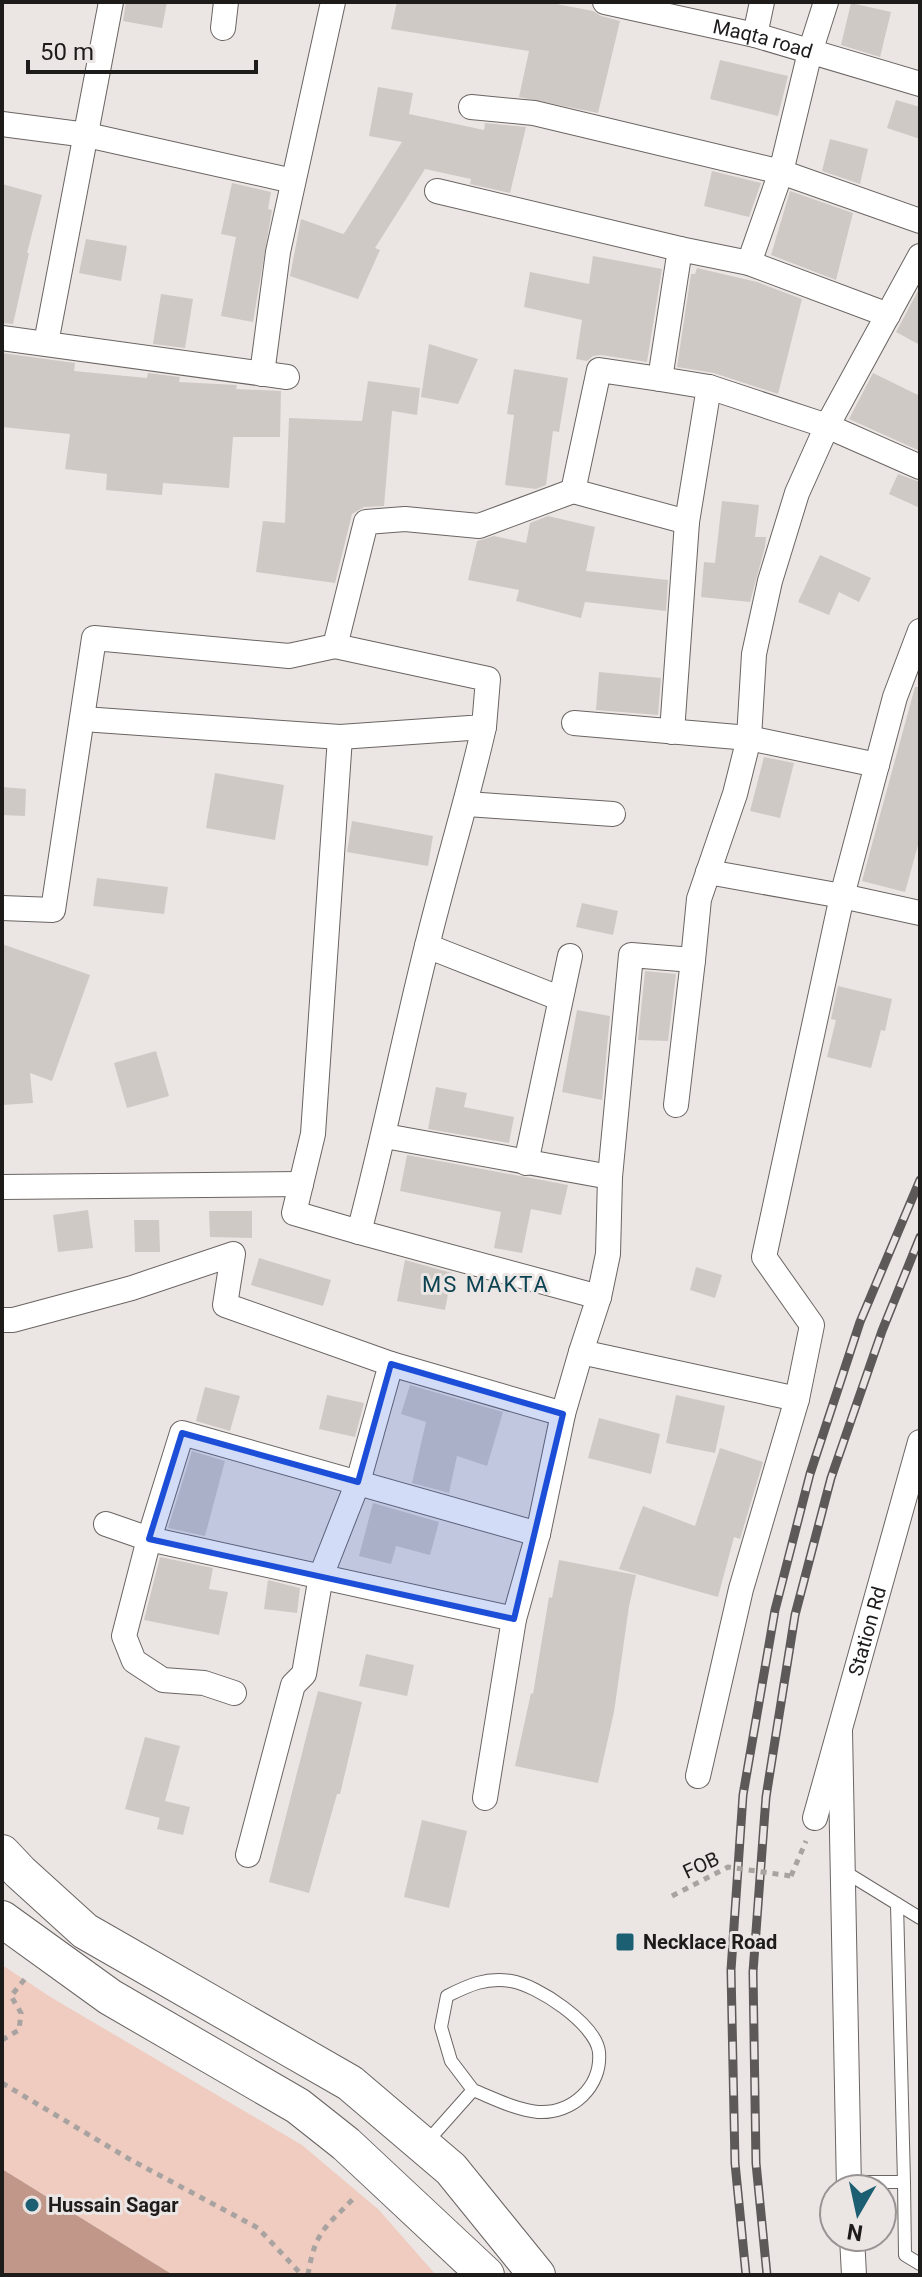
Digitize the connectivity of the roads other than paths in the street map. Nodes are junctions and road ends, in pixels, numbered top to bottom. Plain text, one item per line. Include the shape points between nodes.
1 (111, 2) edge
2 (226, 2) edge
3 (333, 2) edge
4 (605, 2) edge
5 (762, 2) edge
6 (826, 2) edge
7 (664, 8) edge
8 (223, 28) dead end
9 (755, 35) junction
10 (810, 52) junction
11 (920, 84) edge
12 (471, 107) dead end
13 (2, 124) edge
14 (87, 135) junction
15 (781, 172) junction
16 (293, 181) junction
17 (437, 191) dead end
18 (920, 221) edge
19 (680, 249) junction
20 (920, 256) edge
21 (749, 263) junction
22 (888, 315) junction
23 (2, 338) edge
24 (46, 343) junction
25 (262, 374) junction
26 (287, 377) dead end
27 (660, 379) junction
28 (709, 387) junction
29 (827, 426) junction
30 (920, 467) edge
31 (573, 491) junction
32 (687, 522) junction
33 (920, 631) edge
34 (335, 646) junction
35 (83, 719) junction
36 (574, 723) dead end
37 (484, 727) junction
38 (672, 732) junction
39 (340, 737) junction
40 (749, 738) junction
41 (877, 765) junction
42 (467, 804) junction
43 (613, 814) dead end
44 (708, 872) junction
45 (842, 896) junction
46 (2, 908) edge
47 (920, 913) edge
48 (427, 946) junction
49 (570, 956) dead end
50 (693, 960) junction
51 (559, 998) junction
52 (676, 1105) dead end
53 (385, 1136) junction
54 (526, 1163) junction
55 (610, 1177) junction
56 (301, 1184) junction
57 (2, 1187) edge
58 (359, 1232) junction
59 (599, 1297) junction
60 (2, 1320) edge
61 (581, 1352) junction
62 (391, 1364) junction
63 (797, 1399) junction
64 (563, 1414) junction
65 (920, 1442) edge
66 (358, 1482) junction
67 (106, 1524) dead end
68 (538, 1534) junction
69 (149, 1539) junction
70 (321, 1576) junction
71 (514, 1619) junction
72 (234, 1693) dead end
73 (840, 1731) junction
74 (698, 1776) dead end
75 (485, 1798) dead end
76 (815, 1818) road end
77 (2, 1853) edge
78 (248, 1855) dead end
79 (842, 1870) junction
80 (897, 1904) junction
81 (920, 1918) edge
82 (2, 1919) edge
83 (473, 2090) junction
84 (423, 2146) junction
85 (849, 2173) edge
86 (898, 2182) edge
87 (904, 2182) junction
88 (853, 2253) edge
89 (920, 2264) edge
90 (486, 2275) edge
91 (537, 2275) edge
92 (854, 2275) edge

1 - 14 street
2 - 8 street
3 - 16 street
4 - 7 street, Maqta road
5 - 9 street
6 - 10 street
7 - 9 street, Maqta road
9 - 10 street, Maqta road
10 - 11 street, Maqta road
10 - 15 street
12 - 15 street via 534,113
13 - 14 street
14 - 16 street
14 - 24 street
15 - 18 street
15 - 21 street
16 - 25 street
17 - 19 street
19 - 21 street
19 - 27 street
20 - 22 street
21 - 22 street
22 - 29 street
23 - 24 street
24 - 25 street
25 - 26 street
27 - 28 street
27 - 31 street via 599,370
28 - 29 street
28 - 32 street
29 - 30 street
29 - 40 street via 797,493 770,581 754,654
31 - 32 street
31 - 34 street via 479,526 405,519 366,522
32 - 38 street
33 - 41 street
34 - 35 street via 289,656 94,638
34 - 37 street via 488,679
35 - 39 street
35 - 46 street via 53,910
36 - 38 street
37 - 39 street
37 - 42 street
38 - 40 street
39 - 56 street via 313,1134
40 - 41 street
40 - 44 street
41 - 45 street
42 - 43 street
42 - 48 street
44 - 45 street
44 - 50 street via 699,899
45 - 47 street
45 - 63 street via 764,1257 812,1325
48 - 51 street
48 - 53 street
49 - 51 street
50 - 52 street
50 - 55 street via 631,955
51 - 54 street
53 - 54 street
53 - 58 street
54 - 55 street
55 - 59 street via 608,1254
56 - 57 street
56 - 58 street via 294,1213
58 - 59 street
59 - 61 street
60 - 62 street via 132,1288 233,1254 225,1305
61 - 63 street
61 - 64 street
62 - 64 street
62 - 66 street
63 - 74 street via 741,1589
64 - 68 street
65 - 73 street, Station Rd
66 - 68 street
66 - 69 street via 182,1433
66 - 70 street
67 - 69 street
68 - 71 street
69 - 70 street
69 - 72 street via 124,1636 134,1661 163,1680 204,1683
70 - 71 street
70 - 78 street via 304,1674 293,1685
71 - 75 street
73 - 76 street, Station Rd
73 - 79 street
77 - 84 main road via 85,1931 350,2083
79 - 80 lane
79 - 85 street
80 - 81 lane
80 - 87 lane
82 - 90 main road via 110,1997 298,2106
83 - 83 lane via 539,2112 574,2105 594,2084 599,2050 583,2023 553,2000 513,1981 475,1981 447,1996 441,2027 451,2061
83 - 84 lane
84 - 91 main road via 451,2169
86 - 87 lane
87 - 89 lane via 905,2255
88 - 92 street

